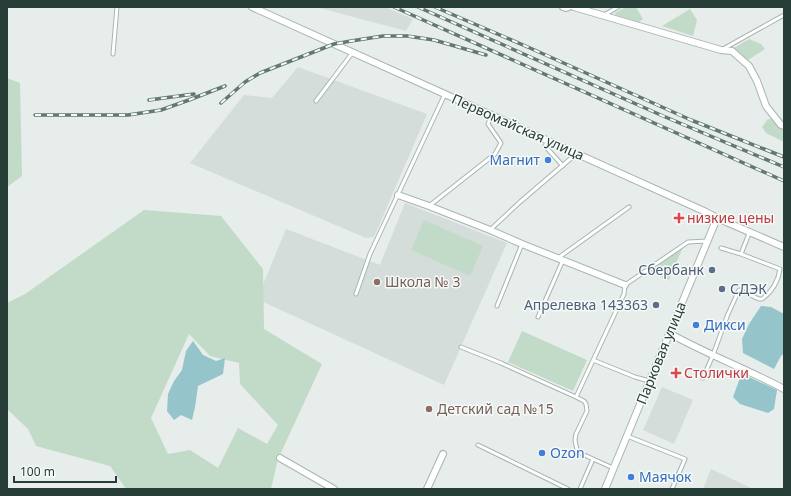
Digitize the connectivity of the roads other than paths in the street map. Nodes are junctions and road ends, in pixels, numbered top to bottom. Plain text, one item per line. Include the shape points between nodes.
1 (117, 7) edge
2 (252, 7) edge
3 (563, 7) edge
4 (569, 7) edge
5 (574, 7) edge
6 (618, 7) edge
7 (603, 15) junction
8 (784, 15) edge
9 (721, 50) junction
10 (353, 52) junction
11 (113, 54) dead end
12 (445, 94) junction
13 (316, 101) dead end
14 (491, 115) junction
15 (784, 126) edge
16 (548, 140) junction
17 (576, 154) junction
18 (563, 166) junction
19 (398, 195) junction
20 (429, 206) junction
21 (629, 207) dead end
22 (717, 218) junction
23 (490, 230) junction
24 (750, 232) junction
25 (707, 241) junction
26 (522, 244) junction
27 (784, 247) edge
28 (721, 248) dead end
29 (741, 254) junction
30 (561, 259) junction
31 (624, 285) junction
32 (356, 294) dead end
33 (497, 306) dead end
34 (538, 317) dead end
35 (669, 333) junction
36 (461, 347) dead end
37 (713, 355) junction
38 (593, 360) junction
39 (703, 378) dead end
40 (649, 381) junction
41 (784, 389) edge
42 (576, 397) junction
43 (627, 436) junction
44 (478, 445) dead end
45 (443, 454) dead end
46 (280, 458) dead end
47 (593, 459) junction
48 (613, 468) junction
49 (334, 489) edge
50 (427, 489) edge
51 (568, 489) edge
52 (580, 489) edge
53 (605, 489) edge
54 (672, 489) edge

1 - 11 lane
2 - 10 street, Первомайская улица
3 - 4 street
5 - 7 street
6 - 7 lane
7 - 9 street
8 - 9 lane
9 - 15 street via 732,51 749,66 766,106
10 - 12 street, Первомайская улица
10 - 13 lane
12 - 14 street, Первомайская улица
12 - 19 lane
14 - 16 street, Первомайская улица
14 - 20 lane via 488,124 500,143 495,154
16 - 17 street, Первомайская улица
16 - 18 lane via 545,146
17 - 18 lane
17 - 22 street, Первомайская улица
18 - 23 lane
19 - 20 street
19 - 32 lane via 370,254
20 - 23 street
21 - 30 lane
22 - 24 street, Первомайская улица
22 - 25 street, Парковая улица
23 - 26 street
24 - 27 street, Первомайская улица
24 - 29 lane
25 - 31 lane via 688,242
25 - 35 street, Парковая улица
26 - 30 street
26 - 33 lane
28 - 29 lane
29 - 37 lane via 780,268 778,281 762,299 739,290
30 - 31 street
30 - 34 lane
31 - 38 lane via 624,294
35 - 37 street
35 - 40 street, Парковая улица
36 - 42 lane
37 - 39 lane
37 - 41 street
38 - 40 lane
38 - 42 lane
40 - 43 street, Парковая улица
42 - 47 lane via 584,401 587,407 576,434 577,450
43 - 48 street, Парковая улица
43 - 54 lane via 685,460
44 - 51 lane
45 - 50 street
46 - 49 street
47 - 48 lane
47 - 52 lane
48 - 53 street, Парковая улица

